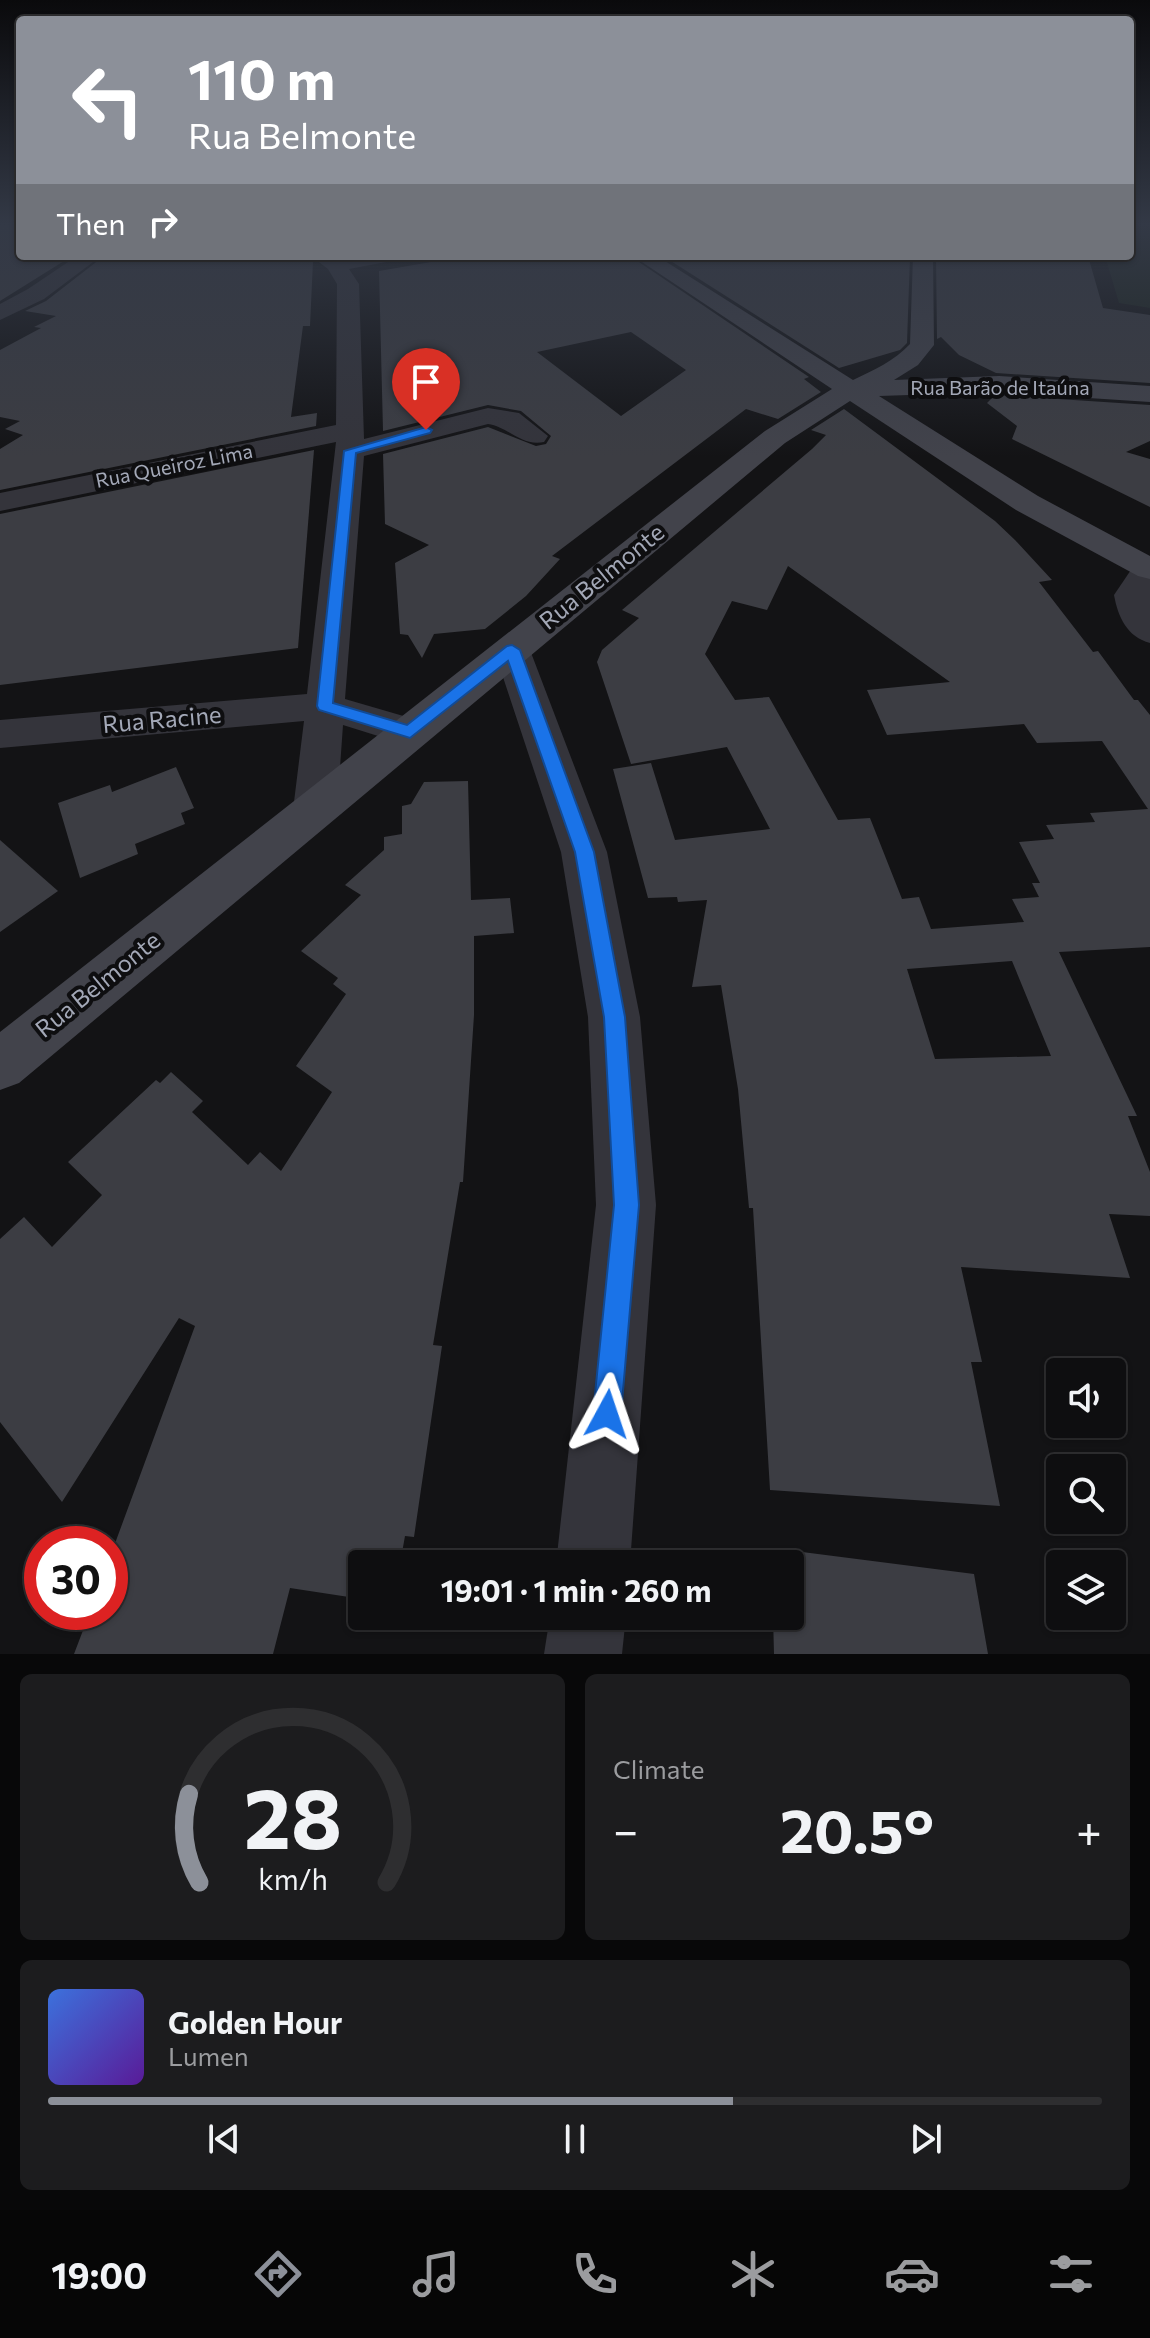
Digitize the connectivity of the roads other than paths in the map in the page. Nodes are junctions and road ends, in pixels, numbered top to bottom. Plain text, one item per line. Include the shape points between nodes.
1 (20, 302) edge
2 (348, 302) edge
3 (714, 302) edge
4 (922, 302) edge
5 (0, 313) edge
6 (922, 345) junction
7 (999, 384) junction
8 (849, 390) junction
9 (1150, 394) edge
10 (534, 436) dead end
11 (349, 441) junction
12 (0, 502) edge
13 (1149, 569) edge
14 (1150, 632) edge
15 (512, 650) junction
16 (325, 706) junction
17 (410, 732) junction
18 (0, 734) edge
19 (315, 810) junction
20 (0, 1065) edge
21 (594, 1550) edge
22 (586, 1630) edge
23 (583, 1654) edge

1 - 5 street
2 - 11 street
3 - 8 main road
4 - 6 main road
6 - 7 main road via 919,353 933,362
6 - 8 main road, Rua Belmonte via 889,373
7 - 8 main road, Rua Barão de Itaúna
7 - 9 main road, Rua Barão de Itaúna
8 - 13 main road via 1027,503
8 - 15 main road, Rua Belmonte via 775,437
10 - 11 street, Rua Queiroz Lima via 509,419 488,416
11 - 12 street, Rua Queiroz Lima
11 - 16 street
13 - 14 street via 1131,595 1135,614
15 - 17 main road, Rua Belmonte
15 - 21 street via 584,852 614,1017 626,1205
16 - 17 street
16 - 18 street, Rua Racine
16 - 19 street
17 - 19 main road, Rua Belmonte
19 - 20 main road, Rua Belmonte
22 - 23 street

